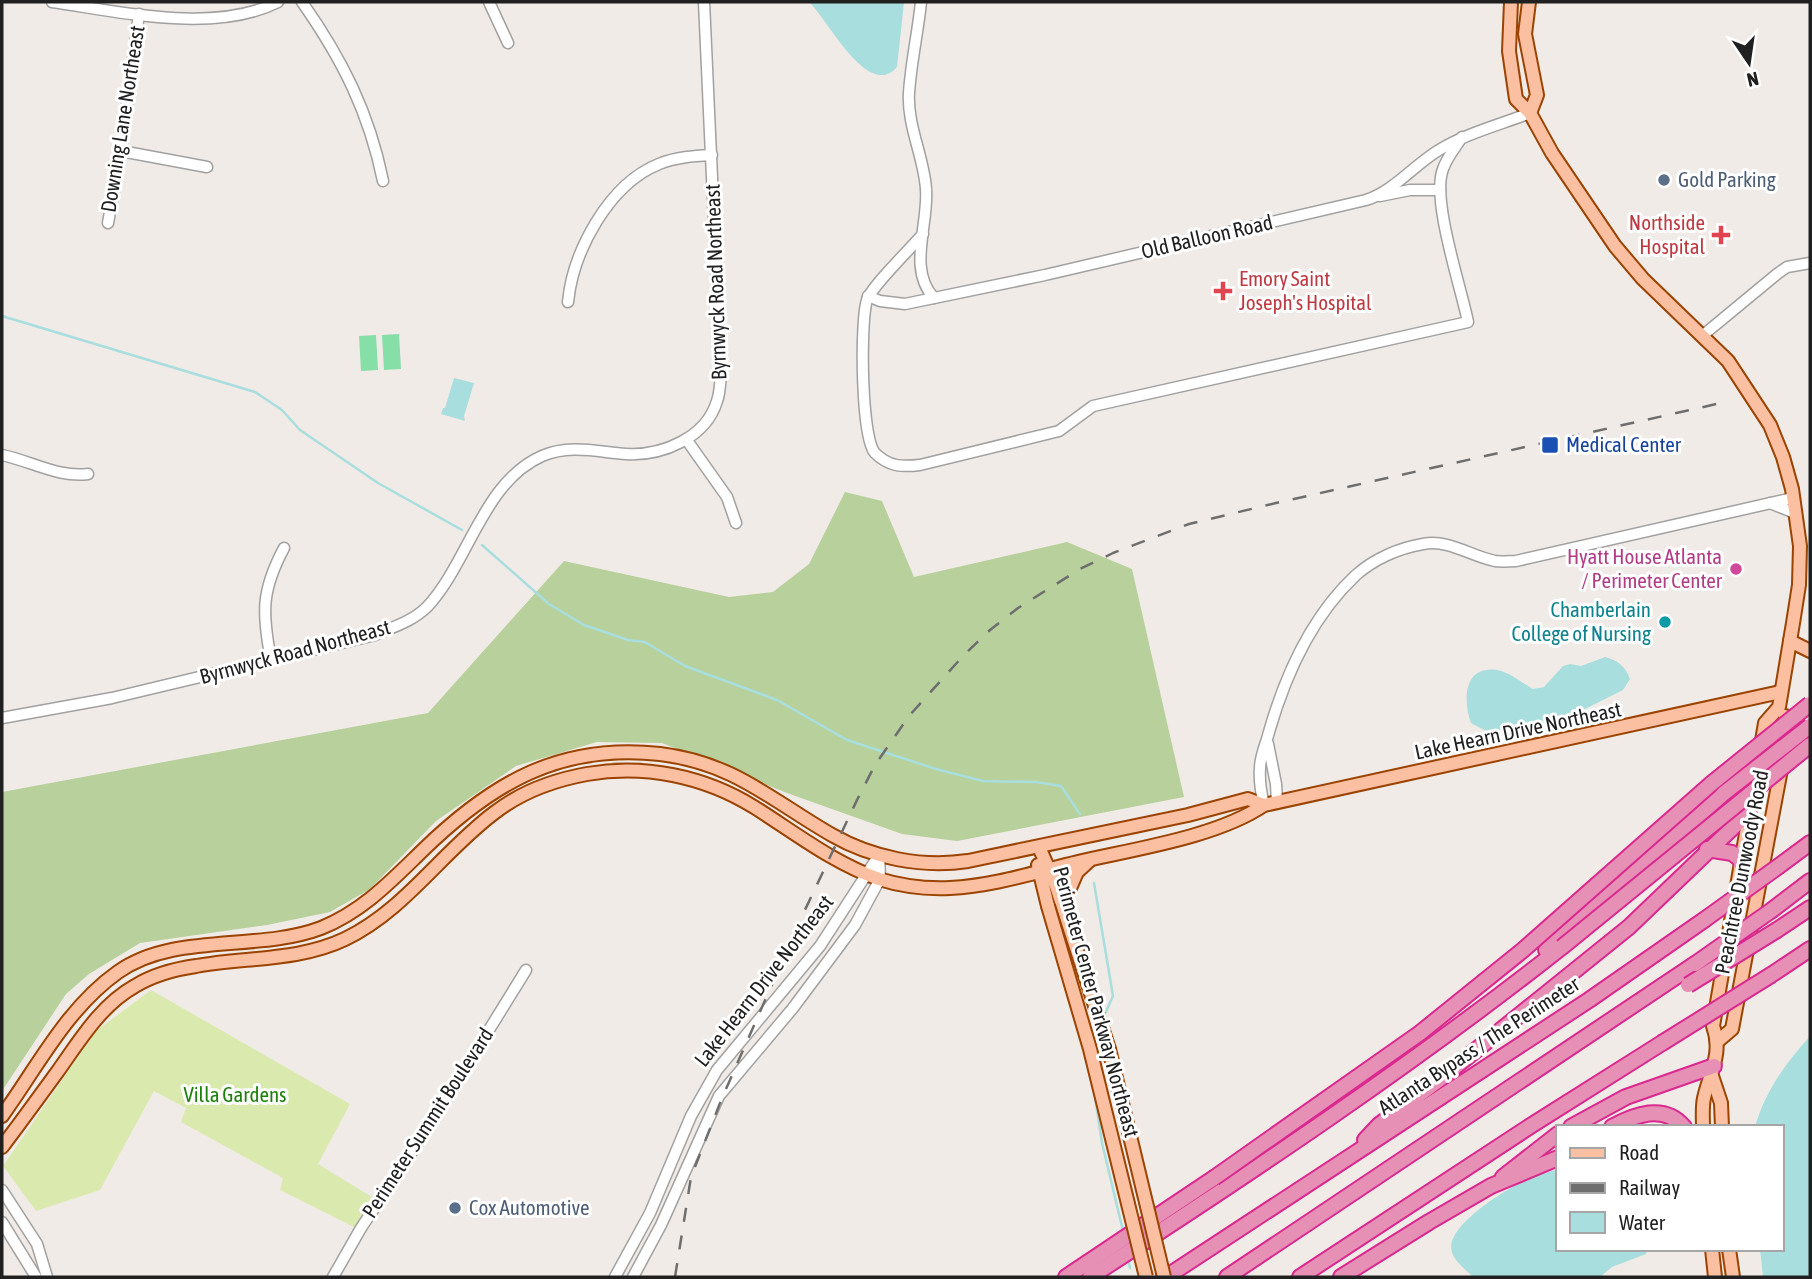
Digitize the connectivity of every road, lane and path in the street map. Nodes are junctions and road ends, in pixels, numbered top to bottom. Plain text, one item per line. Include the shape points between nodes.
1 (52, 2) edge
2 (278, 2) edge
3 (302, 2) edge
4 (489, 2) edge
5 (704, 2) edge
6 (921, 2) edge
7 (1511, 2) edge
8 (1529, 2) edge
9 (139, 14) junction
10 (508, 44) dead end
11 (1530, 113) junction
12 (1462, 137) junction
13 (121, 151) junction
14 (712, 155) junction
15 (206, 167) dead end
16 (383, 181) dead end
17 (1440, 190) junction
18 (1372, 198) junction
19 (107, 223) dead end
20 (923, 234) junction
21 (1810, 263) edge
22 (868, 296) junction
23 (934, 298) junction
24 (568, 302) dead end
25 (1702, 336) junction
26 (686, 439) junction
27 (2, 455) edge
28 (88, 474) dead end
29 (1793, 498) junction
30 (1769, 503) junction
31 (1795, 513) junction
32 (736, 523) dead end
33 (284, 548) dead end
34 (1790, 641) junction
35 (1810, 651) edge
36 (271, 660) junction
37 (1780, 692) junction
38 (1810, 704) edge
39 (1779, 707) junction
40 (2, 718) edge
41 (1810, 726) edge
42 (1267, 740) junction
43 (1810, 745) edge
44 (1270, 804) junction
45 (1749, 811) junction
46 (1810, 843) edge
47 (1039, 847) junction
48 (1707, 849) junction
49 (879, 855) junction
50 (1091, 859) junction
51 (1742, 867) junction
52 (1044, 870) junction
53 (866, 874) junction
54 (880, 879) junction
55 (1810, 881) edge
56 (1063, 904) junction
57 (1810, 908) edge
58 (1810, 949) edge
59 (526, 970) dead end
60 (1643, 999) junction
61 (1718, 1041) junction
62 (1713, 1071) junction
63 (1369, 1090) junction
64 (2, 1116) edge
65 (1575, 1125) edge
66 (1616, 1125) edge
67 (1682, 1125) edge
68 (1703, 1125) edge
69 (1722, 1125) edge
70 (1556, 1136) edge
71 (2, 1147) edge
72 (1354, 1153) junction
73 (1556, 1159) edge
74 (1491, 1186) junction
75 (2, 1190) edge
76 (2, 1222) edge
77 (1712, 1251) edge
78 (1729, 1251) edge
79 (36, 1277) edge
80 (47, 1277) edge
81 (333, 1277) edge
82 (615, 1277) edge
83 (633, 1277) edge
84 (1066, 1277) edge
85 (1091, 1277) edge
86 (1146, 1277) edge
87 (1165, 1277) edge
88 (1227, 1277) edge
89 (1300, 1277) edge
90 (1341, 1277) edge
91 (1715, 1277) edge
92 (1733, 1277) edge

1 - 9 street
2 - 9 street via 222,19
3 - 16 street via 358,95
4 - 10 street
5 - 14 street, Byrnwyck Road Northeast
6 - 20 street via 909,95 926,186
7 - 11 main road, Peachtree Dunwoody Road via 1511,73 1517,99
8 - 11 main road via 1526,44 1537,95
9 - 13 street, Downing Lane Northeast
11 - 12 street, Old Balloon Road
11 - 25 main road, Peachtree Dunwoody Road via 1615,246
12 - 17 street via 1442,171
12 - 18 street, Old Balloon Road
13 - 15 street
13 - 19 street, Downing Lane Northeast
14 - 24 street via 673,159 629,182 582,248
14 - 26 street, Byrnwyck Road Northeast via 721,375 717,402 708,419
17 - 18 street via 1410,190
17 - 22 street via 1468,322 1093,405 1059,432 920,465 892,465 870,446 864,410 863,316
18 - 23 street, Old Balloon Road
20 - 22 street
20 - 23 street via 920,272
21 - 25 street via 1787,267
22 - 23 street, Old Balloon Road via 905,304
25 - 29 main road, Peachtree Dunwoody Road via 1728,361 1770,425
26 - 32 street via 727,497
26 - 36 street, Byrnwyck Road Northeast via 651,452 562,450 542,456 518,471 498,492 446,582 425,608 375,635
27 - 28 street via 69,475
29 - 30 street
29 - 31 main road, Peachtree Dunwoody Road
30 - 31 street
30 - 42 street via 1516,561 1497,562 1442,543 1424,543 1375,561 1357,575 1308,637 1290,672
31 - 34 main road, Peachtree Dunwoody Road via 1799,585
33 - 36 street via 264,602
34 - 35 main road
34 - 37 main road, Peachtree Dunwoody Road
36 - 40 street, Byrnwyck Road Northeast via 112,698
37 - 39 main road, Peachtree Dunwoody Road
37 - 44 main road, Lake Hearn Drive Northeast
38 - 84 highway, bridge via 1420,1033
39 - 45 main road, Peachtree Dunwoody Road via 1765,723
39 - 61 main road, Peachtree Dunwoody Road via 1790,722 1767,851 1732,1029
41 - 63 highway, bridge via 1723,794 1548,948
42 - 44 street via 1275,776
42 - 44 street via 1260,766
43 - 63 highway, bridge via 1562,947
44 - 47 main road, Lake Hearn Drive Northeast via 1248,799
44 - 50 main road, Lake Hearn Drive Northeast via 1213,829
45 - 48 highway
45 - 51 main road, Peachtree Dunwoody Road
46 - 72 highway, Atlanta Bypass / The Perimeter, bridge via 1590,1000
47 - 49 main road, Lake Hearn Drive Northeast via 953,863
47 - 52 main road, Perimeter Center Parkway Northeast
48 - 51 highway via 1732,853
48 - 72 highway via 1629,927 1379,1125
49 - 53 street, Lake Hearn Drive Northeast
49 - 54 street
49 - 64 main road, Lake Hearn Drive Northeast via 832,835 754,785 699,762 632,752 548,765 477,802 375,896 342,919 261,941 166,952 117,972 82,1002
50 - 52 main road, Lake Hearn Drive Northeast
50 - 56 main road via 1077,872
51 - 61 main road, Peachtree Dunwoody Road via 1713,1026
52 - 54 main road, Lake Hearn Drive Northeast via 952,888
52 - 56 main road, Perimeter Center Parkway Northeast
52 - 86 main road, Perimeter Center Parkway Northeast, bridge via 1048,906 1090,1049
53 - 54 main road, Lake Hearn Drive Northeast
53 - 71 main road, Lake Hearn Drive Northeast via 750,804 687,778 621,771 546,785 494,813 394,906 342,940 256,961 171,971 132,987 89,1027
53 - 82 street, Lake Hearn Drive Northeast via 820,946 717,1070
54 - 83 street, Lake Hearn Drive Northeast via 855,925 816,980 719,1096
55 - 60 highway, bridge
56 - 87 main road, Perimeter Center Parkway Northeast, bridge via 1109,1049
57 - 60 highway, bridge via 1688,985
58 - 89 highway, bridge
59 - 81 street, Perimeter Summit Boulevard
60 - 88 highway
61 - 62 main road, Peachtree Dunwoody Road
62 - 65 highway via 1626,1097
62 - 68 main road, Peachtree Dunwoody Road via 1704,1099
62 - 69 main road, Peachtree Dunwoody Road
63 - 85 highway, bridge
66 - 67 highway via 1643,1113 1664,1114
70 - 74 highway
72 - 87 highway, Atlanta Bypass / The Perimeter
73 - 74 highway
74 - 90 highway
75 - 80 street via 37,1244
76 - 79 street
77 - 91 main road
78 - 92 main road

